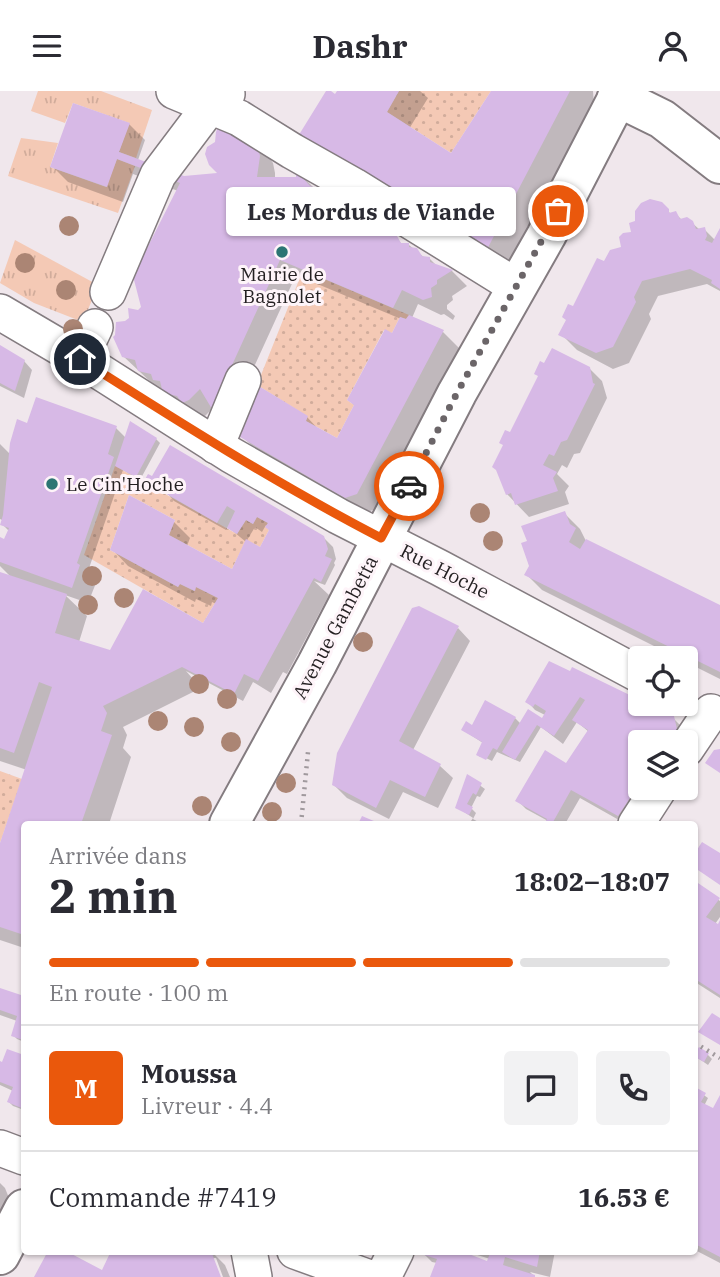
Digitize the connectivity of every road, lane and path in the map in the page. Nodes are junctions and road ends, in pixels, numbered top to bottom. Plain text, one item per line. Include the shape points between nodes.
1 (174, 91) edge
2 (618, 92) edge
3 (220, 98) edge
4 (720, 164) edge
5 (517, 287) junction
6 (108, 292) dead end
7 (0, 312) edge
8 (95, 327) dead end
9 (80, 359) junction
10 (243, 380) dead end
11 (216, 446) junction
12 (381, 538) junction
13 (628, 669) edge
14 (706, 710) edge
15 (696, 730) edge
16 (652, 800) edge
17 (231, 821) edge
18 (638, 821) edge
19 (698, 1045) edge
20 (720, 1058) edge
21 (0, 1148) edge
22 (21, 1156) edge
23 (21, 1215) edge
24 (0, 1255) edge
25 (250, 1255) edge
26 (306, 1255) edge
27 (394, 1255) edge
28 (254, 1277) edge
29 (367, 1277) edge
30 (383, 1277) edge

1 - 3 street
2 - 4 main road
2 - 5 main road, Avenue Gambetta
3 - 5 street via 239,118
3 - 6 street via 158,175
5 - 12 main road, Avenue Gambetta
7 - 9 street, Rue Hoche
8 - 9 street
9 - 11 street, Rue Hoche
10 - 11 street
11 - 12 street, Rue Hoche
12 - 13 street, Rue Hoche
12 - 17 main road, Avenue Gambetta
14 - 15 street
16 - 18 street
19 - 20 path
21 - 22 street
23 - 24 main road
25 - 28 street
26 - 29 street
27 - 30 street

